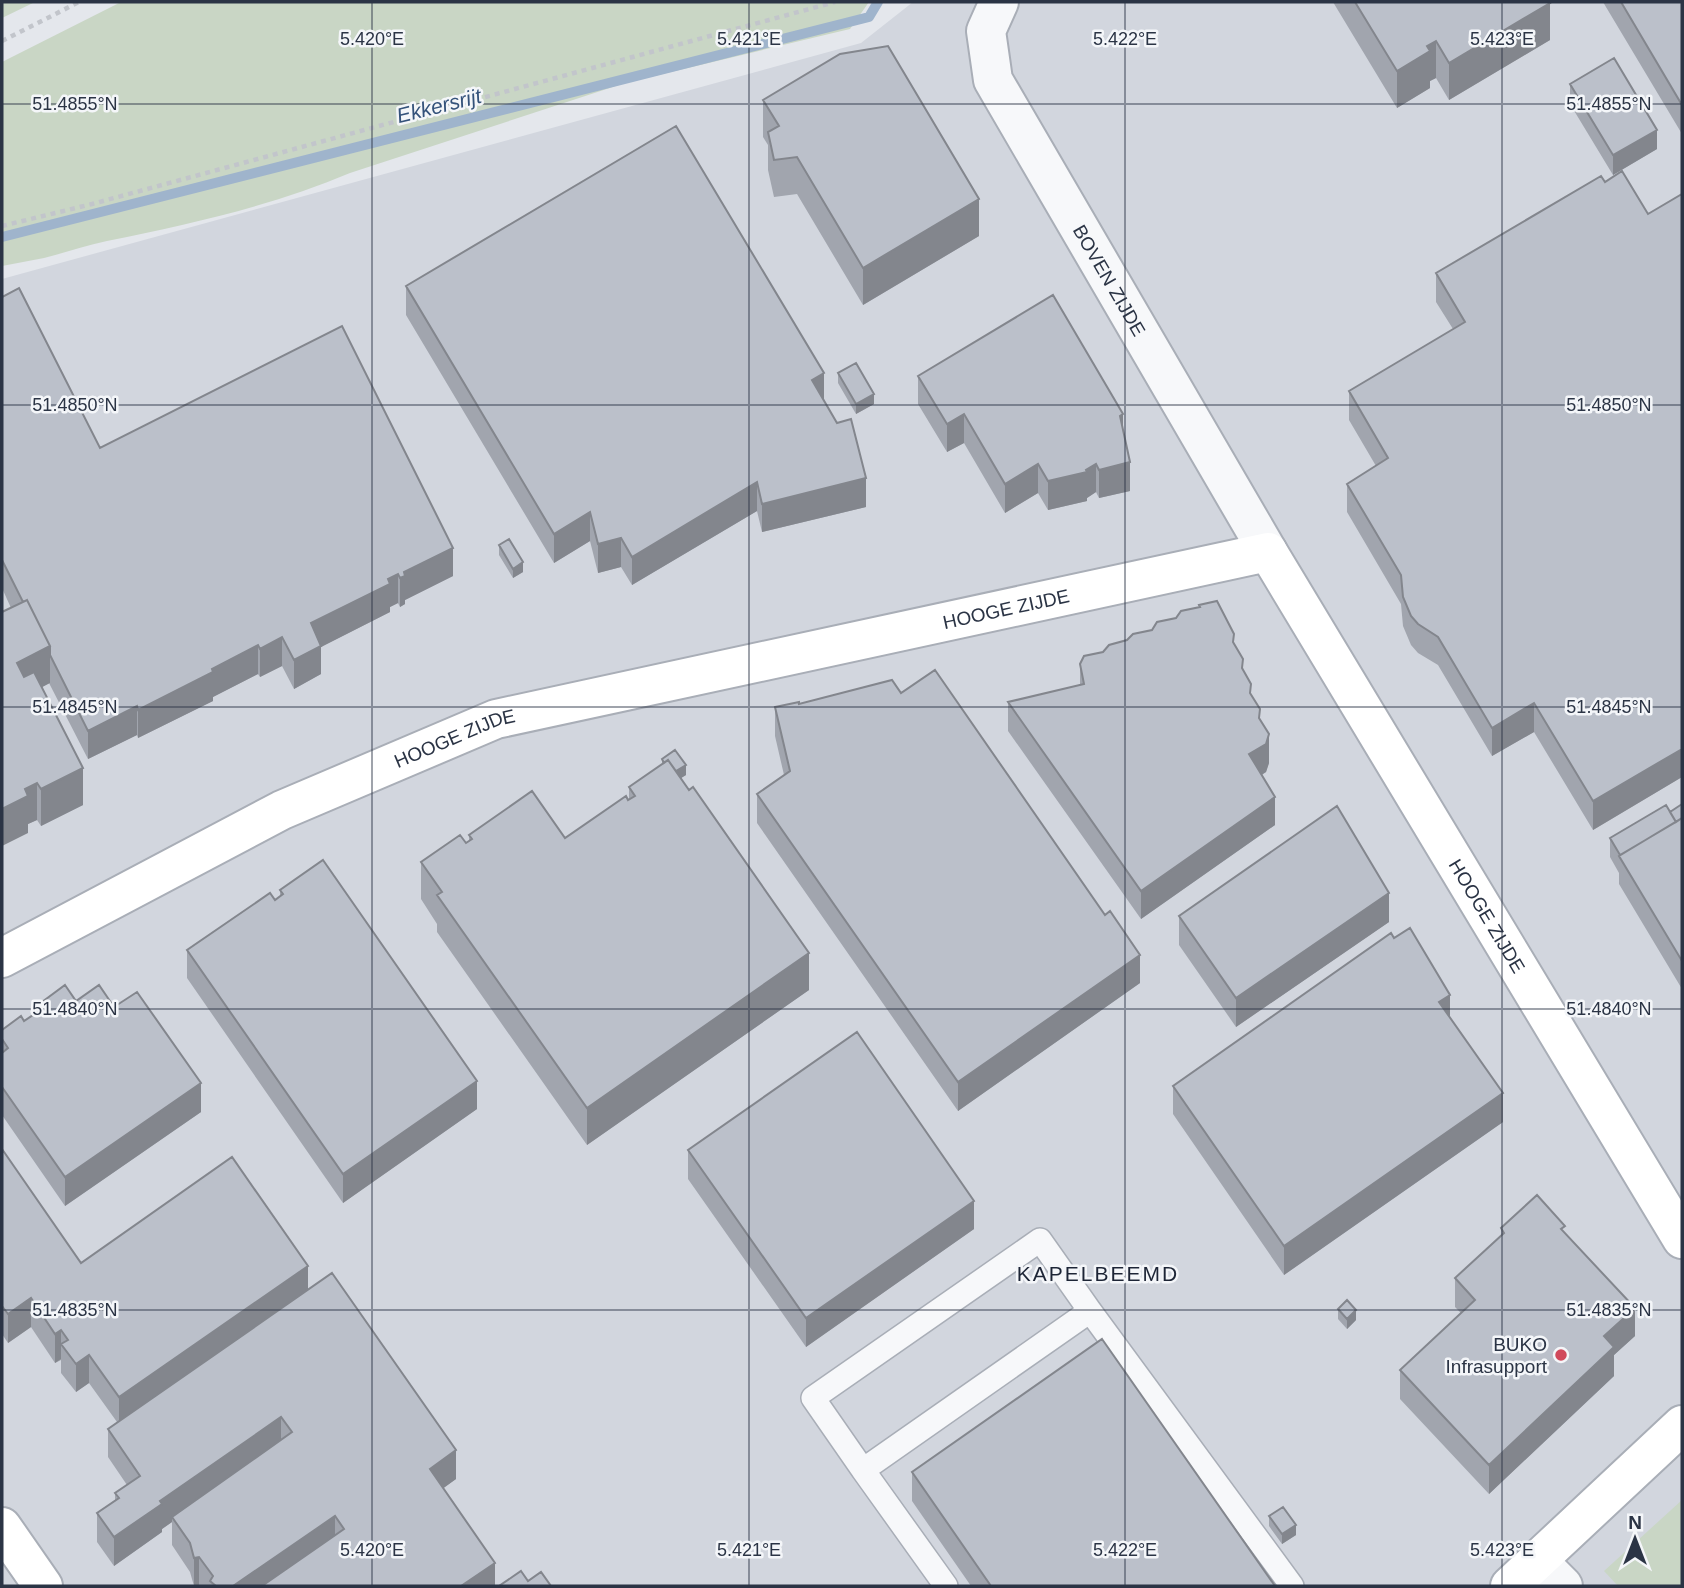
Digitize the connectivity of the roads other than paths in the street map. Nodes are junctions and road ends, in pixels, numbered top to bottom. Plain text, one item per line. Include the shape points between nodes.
1 (999, 2) edge
2 (1268, 552) junction
3 (2, 958) edge
4 (1682, 1239) edge
5 (1090, 1311) junction
6 (1682, 1425) edge
7 (863, 1470) junction
8 (2, 1527) edge
9 (1550, 1573) edge
10 (43, 1586) edge
11 (946, 1586) edge
12 (1292, 1586) edge
13 (1510, 1586) edge

1 - 2 street, BOVEN ZIJDE via 986,31 993,80
2 - 3 street, HOOGE ZIJDE via 496,719 282,810
2 - 4 street, HOOGE ZIJDE
5 - 7 lane
5 - 7 lane via 1040,1240 813,1398
5 - 12 lane
6 - 9 street
7 - 11 lane
8 - 10 street
9 - 13 street

